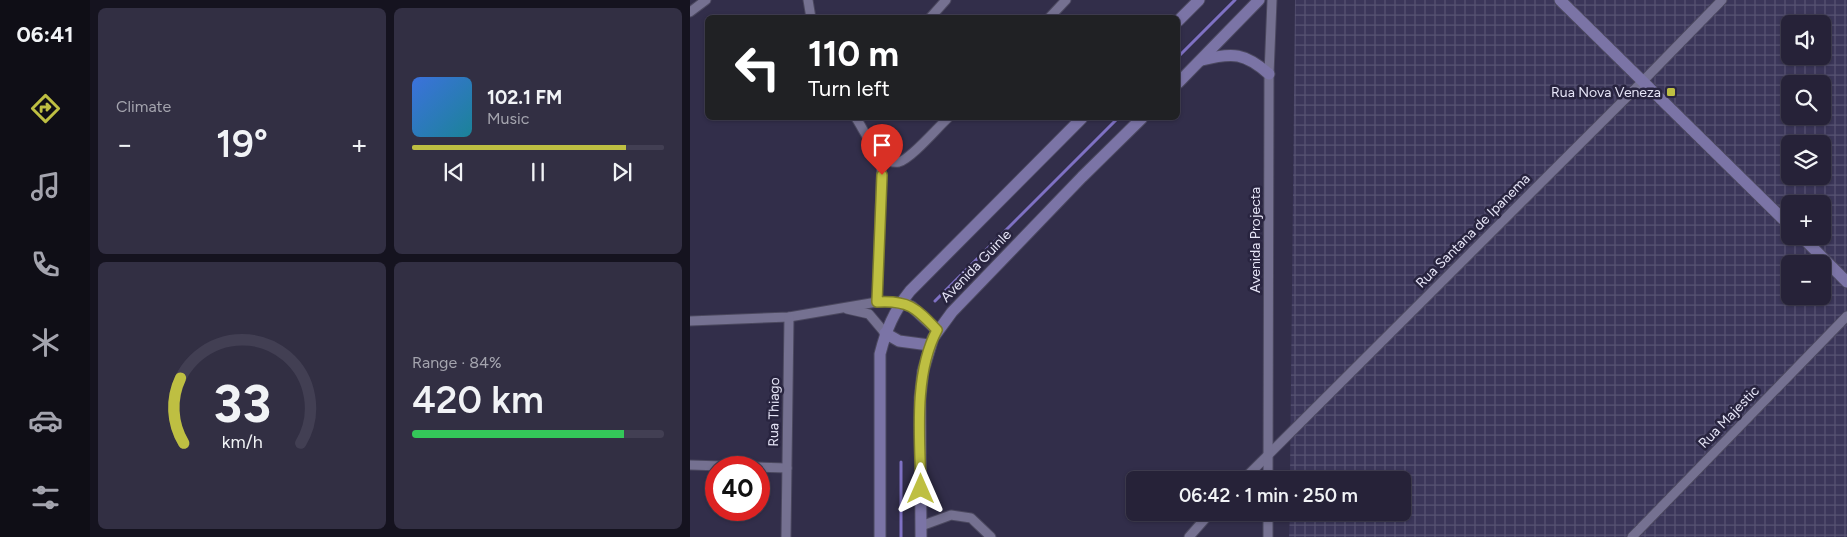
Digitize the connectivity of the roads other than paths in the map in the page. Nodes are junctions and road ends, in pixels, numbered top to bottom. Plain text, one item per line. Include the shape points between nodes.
1 (706, 0) edge
2 (808, 0) edge
3 (946, 0) edge
4 (1066, 0) edge
5 (1199, 0) edge
6 (1259, 0) edge
7 (1272, 0) edge
8 (1560, 0) edge
9 (1722, 0) edge
10 (1186, 6) edge
11 (690, 12) edge
12 (810, 15) edge
13 (933, 15) edge
14 (1052, 15) edge
15 (1180, 17) edge
16 (1200, 61) junction
17 (1269, 74) junction
18 (1180, 81) edge
19 (1642, 82) junction
20 (857, 120) edge
21 (946, 120) edge
22 (1080, 120) edge
23 (1140, 120) edge
24 (882, 157) junction
25 (1781, 217) edge
26 (1810, 245) edge
27 (1847, 282) edge
28 (877, 302) junction
29 (902, 302) junction
30 (837, 307) junction
31 (1847, 316) edge
32 (789, 317) junction
33 (690, 321) edge
34 (937, 330) junction
35 (885, 333) junction
36 (930, 345) junction
37 (1268, 455) junction
38 (690, 465) edge
39 (787, 468) junction
40 (1252, 471) edge
41 (1268, 471) edge
42 (1203, 521) edge
43 (1268, 521) edge
44 (921, 531) edge
45 (786, 537) edge
46 (880, 537) edge
47 (991, 537) edge
48 (1189, 537) edge
49 (1268, 537) edge
50 (1632, 537) edge

1 - 11 street
2 - 12 street
3 - 13 street
4 - 14 street
5 - 10 street
6 - 16 street
7 - 17 street, Avenida Projecta
8 - 19 street
9 - 19 street, Rua Santana de Ipanema
10 - 15 street
16 - 17 street via 1222,55 1239,56 1256,63
16 - 18 street
17 - 37 street, Avenida Projecta
19 - 25 street
19 - 37 street, Rua Santana de Ipanema
20 - 24 street
21 - 24 street via 908,157 899,162 890,162
22 - 29 street, Avenida Guinle
23 - 34 street, Avenida Guinle via 1082,176
24 - 28 street
26 - 27 street
28 - 29 street
28 - 30 street
29 - 34 street
29 - 35 street, Avenida Guinle
30 - 32 street
30 - 35 street via 869,314
31 - 50 street, Rua Majestic
32 - 33 street
32 - 39 street, Rua Thiago
34 - 36 street, Avenida Guinle
35 - 36 street via 899,341
35 - 46 street, Avenida Guinle via 880,354
36 - 44 street, Avenida Guinle via 920,398
37 - 40 street, Rua Santana de Ipanema
37 - 41 street, Avenida Projecta
38 - 39 street
39 - 45 street, Rua Thiago
42 - 48 street
43 - 49 street
44 - 47 street via 951,515 971,518

